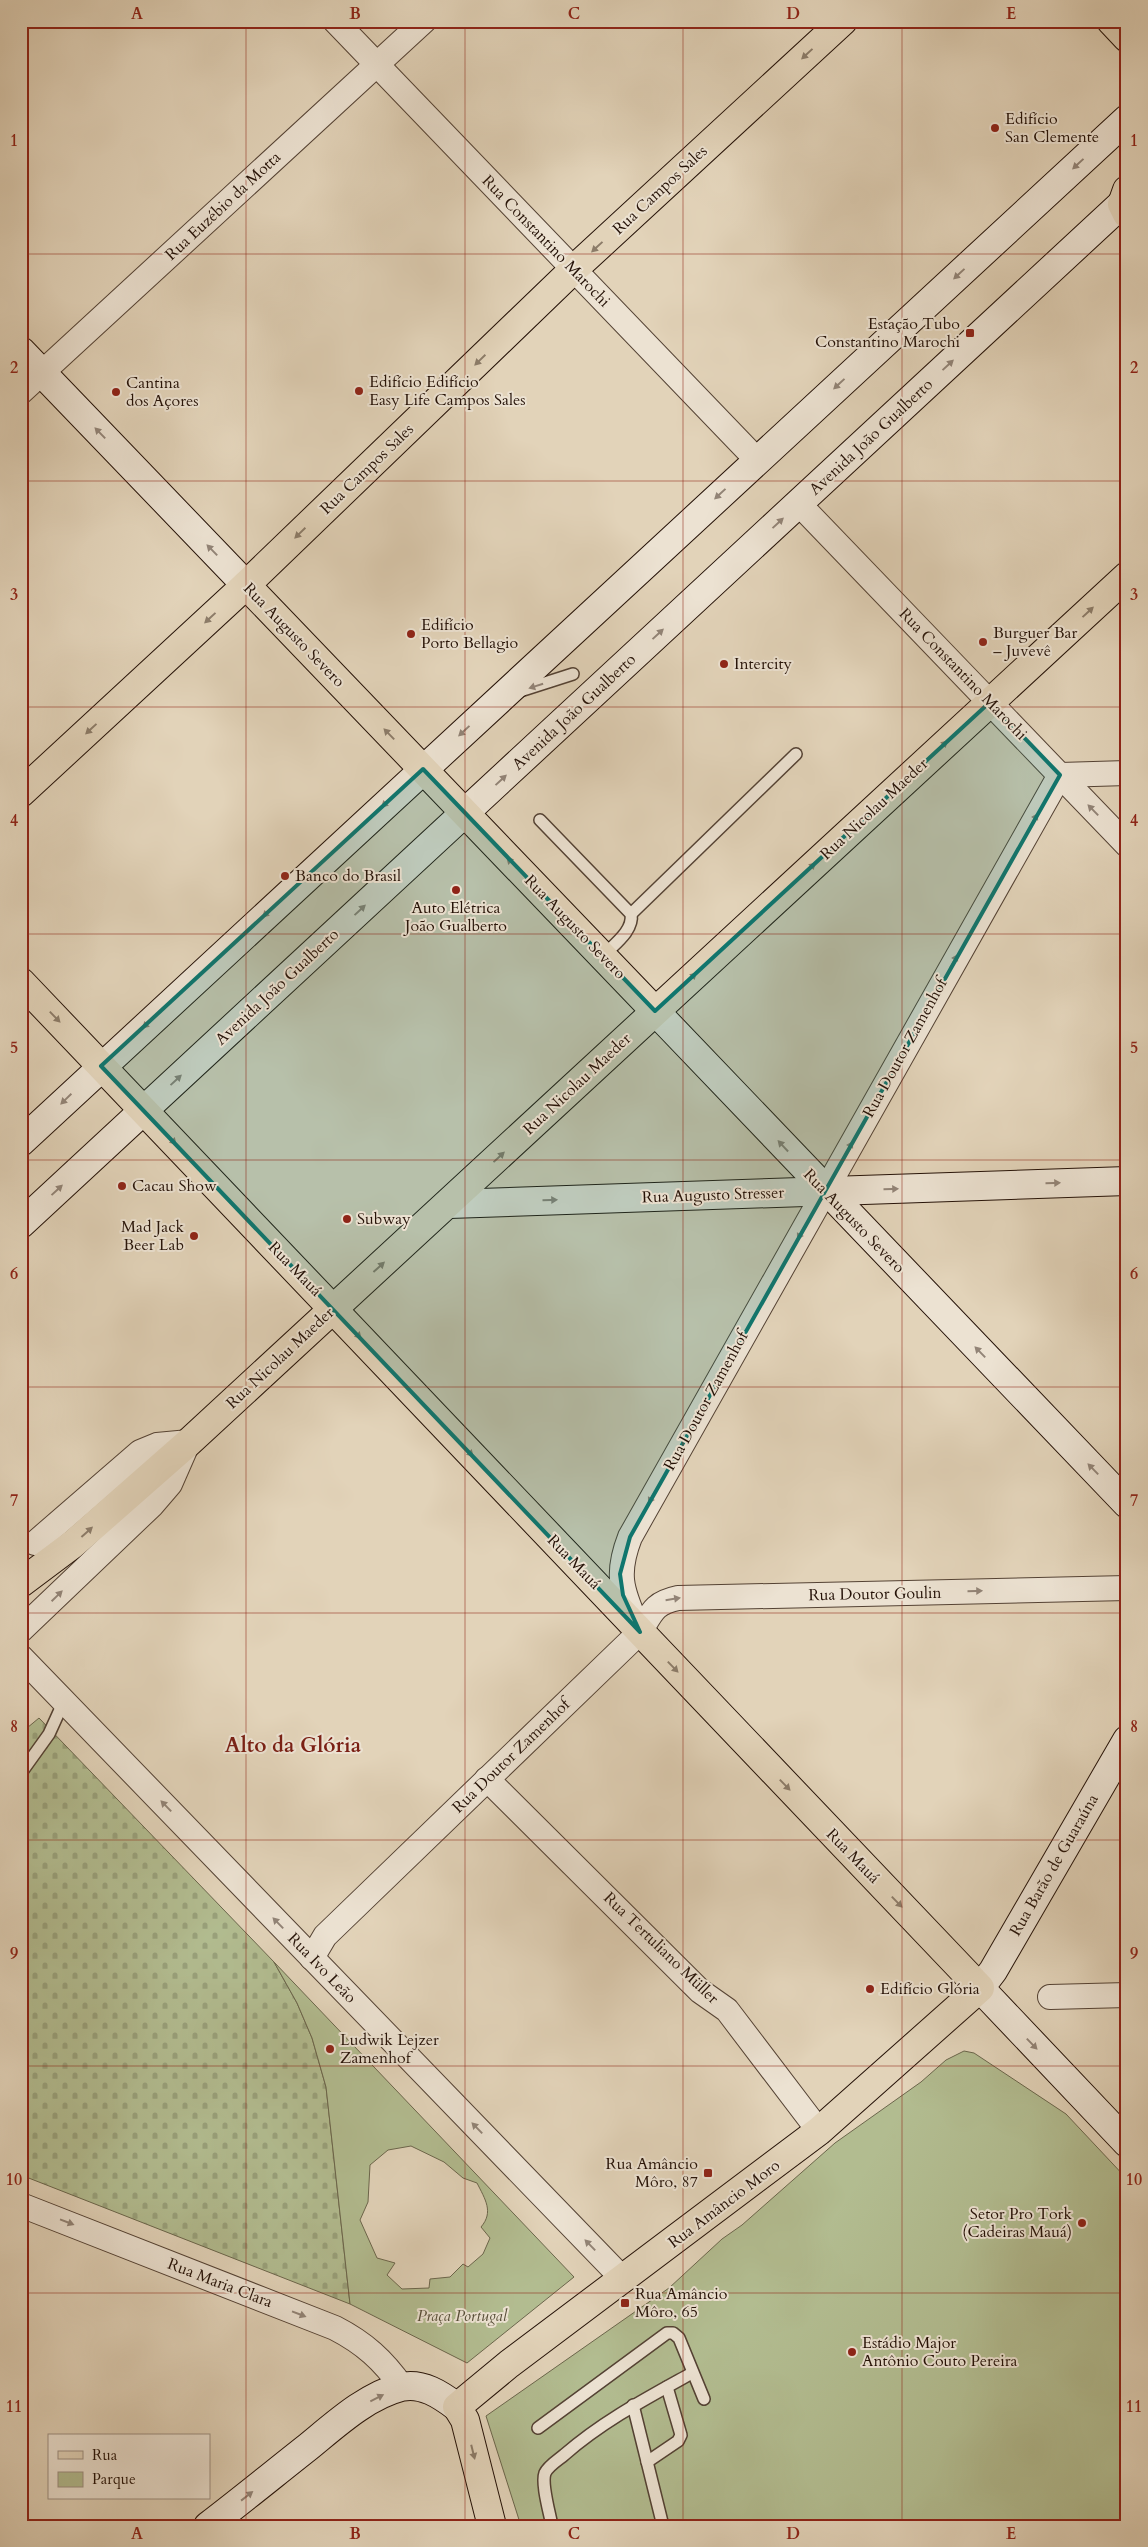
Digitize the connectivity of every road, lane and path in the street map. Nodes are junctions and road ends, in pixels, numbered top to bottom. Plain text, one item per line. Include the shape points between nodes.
1 (335, 21) edge
2 (424, 21) edge
3 (843, 21) edge
4 (1111, 21) edge
5 (1127, 38) edge
6 (377, 65) junction
7 (1127, 119) edge
8 (1126, 202) edge
9 (574, 269) junction
10 (21, 352) edge
11 (42, 373) junction
12 (21, 392) edge
13 (757, 460) junction
14 (799, 504) junction
15 (1127, 576) edge
16 (246, 585) junction
17 (573, 674) dead end
18 (500, 698) junction
19 (990, 702) junction
20 (796, 754) dead end
21 (423, 769) junction
22 (1127, 773) edge
23 (1060, 775) junction
24 (21, 793) edge
25 (465, 813) junction
26 (540, 820) dead end
27 (1127, 845) edge
28 (631, 914) junction
29 (603, 956) junction
30 (21, 982) edge
31 (655, 1011) junction
32 (101, 1066) junction
33 (144, 1110) junction
34 (21, 1142) edge
35 (1127, 1181) edge
36 (825, 1191) junction
37 (449, 1204) junction
38 (21, 1224) edge
39 (333, 1309) junction
40 (189, 1442) junction
41 (1127, 1504) edge
42 (35, 1543) dead end
43 (21, 1583) edge
44 (1127, 1588) edge
45 (21, 1630) edge
46 (640, 1632) junction
47 (21, 1656) edge
48 (64, 1701) junction
49 (1127, 1740) edge
50 (21, 1773) edge
51 (488, 1779) junction
52 (312, 1958) junction
53 (980, 1988) junction
54 (1127, 1995) edge
55 (1050, 1997) dead end
56 (819, 2131) junction
57 (1127, 2143) edge
58 (21, 2205) edge
59 (624, 2280) junction
60 (692, 2373) junction
61 (402, 2387) junction
62 (667, 2387) junction
63 (704, 2399) dead end
64 (633, 2405) junction
65 (457, 2407) junction
66 (538, 2428) dead end
67 (648, 2462) junction
68 (208, 2526) edge
69 (492, 2526) edge
70 (552, 2526) edge
71 (663, 2526) edge

1 - 6 street, Rua Constantino Marochi
2 - 6 street, Rua Euzébio da Motta
3 -> 9 main road, Rua Campos Sales
4 - 5 main road
6 - 9 street, Rua Constantino Marochi
6 - 11 street, Rua Euzébio da Motta
7 -> 13 street
14 -> 8 street, Avenida João Gualberto
9 - 13 street, Rua Constantino Marochi
9 -> 16 main road, Rua Campos Sales
10 - 11 street, Rua Augusto Severo
11 - 12 street, Rua Euzébio da Motta
16 -> 11 street, Rua Augusto Severo
13 -> 18 street
14 - 19 street, Rua Constantino Marochi
25 -> 14 street, Avenida João Gualberto
19 -> 15 main road, Rua Nicolau Maeder
21 -> 16 main road, Rua Augusto Severo
16 -> 24 main road, Rua Campos Sales
17 -> 18 lane
18 -> 21 street
19 - 23 street, Rua Constantino Marochi
31 -> 19 main road, Rua Nicolau Maeder
20 - 28 lane
21 - 25 main road, Rua Augusto Severo
21 -> 32 street
22 - 23 street
27 -> 23 street, Rua Constantino Marochi
36 -> 23 street, Rua Doutor Zamenhof
29 -> 25 main road, Rua Augusto Severo
33 -> 25 street, Avenida João Gualberto
26 - 28 lane
28 - 29 lane via 629,929
29 - 31 main road, Rua Augusto Severo
30 -> 32 main road, Rua Mauá
36 -> 31 street, Rua Augusto Severo
37 -> 31 main road, Rua Nicolau Maeder
32 - 33 main road, Rua Mauá
32 -> 34 street
38 -> 33 street, Avenida João Gualberto
33 -> 39 main road, Rua Mauá
36 -> 35 street, Rua Augusto Stresser
37 -> 36 street, Rua Augusto Stresser
41 -> 36 street, Rua Augusto Severo
36 -> 46 street, Rua Doutor Zamenhof via 630,1536 620,1574 624,1595
39 -> 37 main road, Rua Nicolau Maeder
39 - 40 main road, Rua Nicolau Maeder
39 -> 46 main road, Rua Mauá
40 - 42 street via 158,1445 140,1452
43 -> 40 main road, Rua Nicolau Maeder via 73,1544
45 -> 40 street via 152,1505 170,1484
46 -> 44 street, Rua Doutor Goulin via 654,1607 678,1598
46 - 51 street, Rua Doutor Zamenhof
46 -> 53 main road, Rua Mauá
47 - 48 street, Rua Ivo Leão
48 - 50 lane via 50,1734
52 -> 48 street, Rua Ivo Leão
49 - 53 street, Rua Barão de Guaraúna via 993,1971
51 - 52 street, Rua Doutor Zamenhof via 325,1936
51 - 56 street, Rua Tertuliano Müller via 700,1991 727,2010
59 -> 52 street, Rua Ivo Leão
53 - 56 main road, Rua Amâncio Moro
53 -> 57 street, Rua Mauá
54 - 55 street
56 - 59 main road, Rua Amâncio Moro
58 -> 61 street, Rua Maria Clara via 334,2328 370,2349 386,2364
59 - 65 main road, Rua Amâncio Moro via 508,2364
60 - 62 lane
60 - 63 lane
60 - 66 lane via 678,2338 668,2334
61 - 65 street via 430,2390
68 -> 61 street via 340,2421
62 - 64 lane
62 - 67 lane via 681,2435 678,2441
64 - 67 lane
64 - 70 lane via 588,2434 545,2473
65 -> 69 main road via 465,2420
67 - 71 lane

